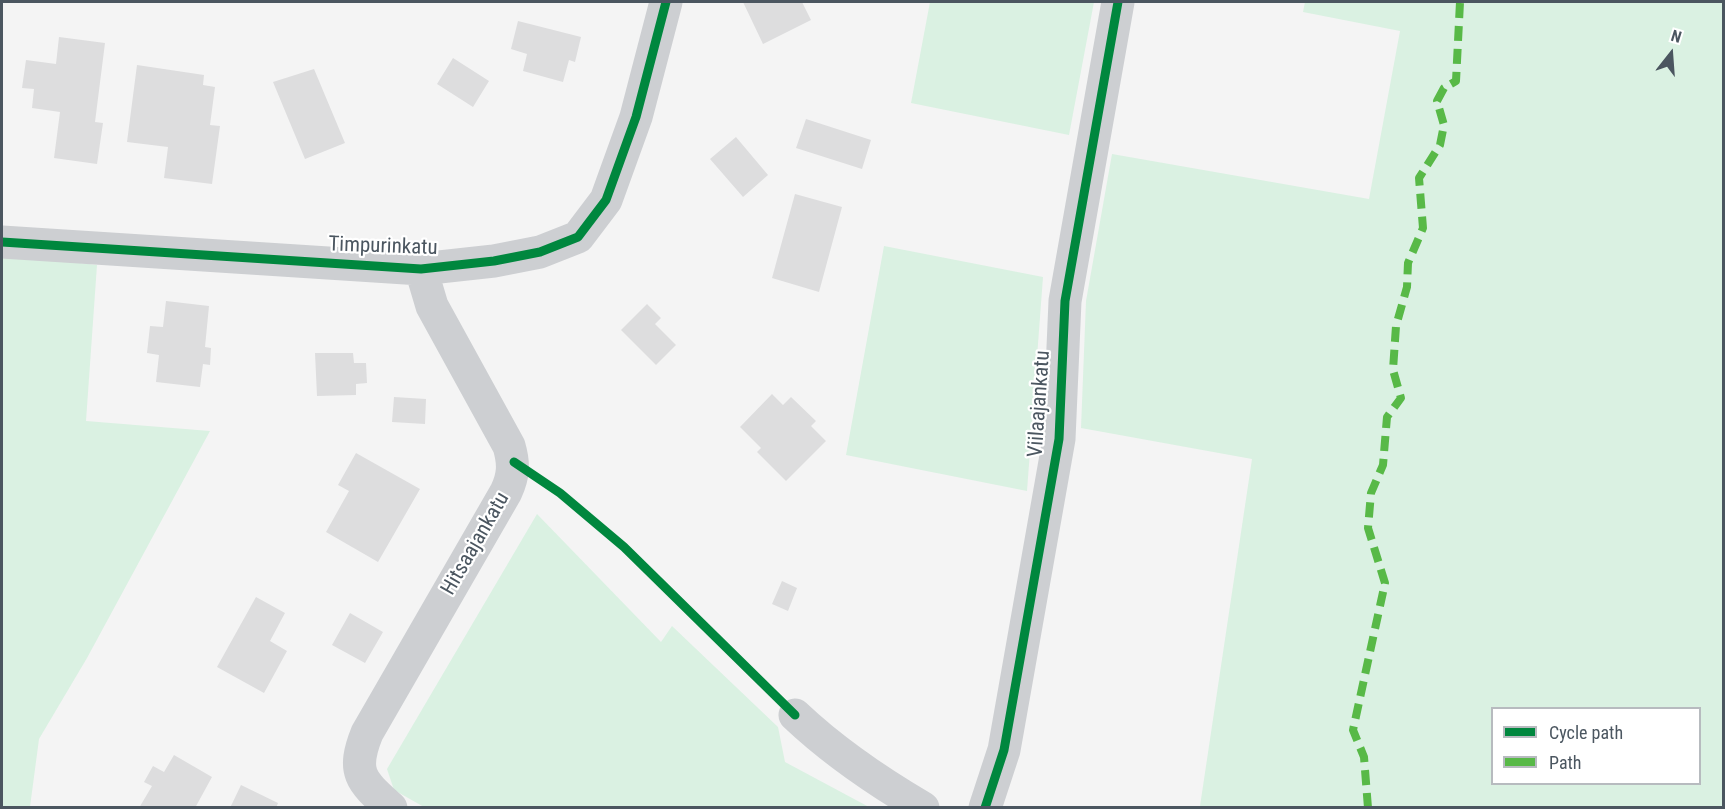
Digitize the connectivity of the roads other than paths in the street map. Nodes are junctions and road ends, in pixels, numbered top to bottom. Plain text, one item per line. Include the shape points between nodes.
1 (666, 2) edge
2 (1118, 2) edge
3 (2, 242) edge
4 (422, 269) junction
5 (795, 715) dead end
6 (391, 807) edge
7 (923, 807) edge
8 (985, 807) edge

1 - 4 street, Timpurinkatu via 622,161 606,200 578,237 540,252
2 - 8 street, Viilaajankatu via 1065,301 1059,439 1004,750
3 - 4 street, Timpurinkatu
4 - 6 street, Hitsaajankatu via 432,306 509,446 514,462 506,492 360,752 360,771 366,786
5 - 7 street via 856,766

